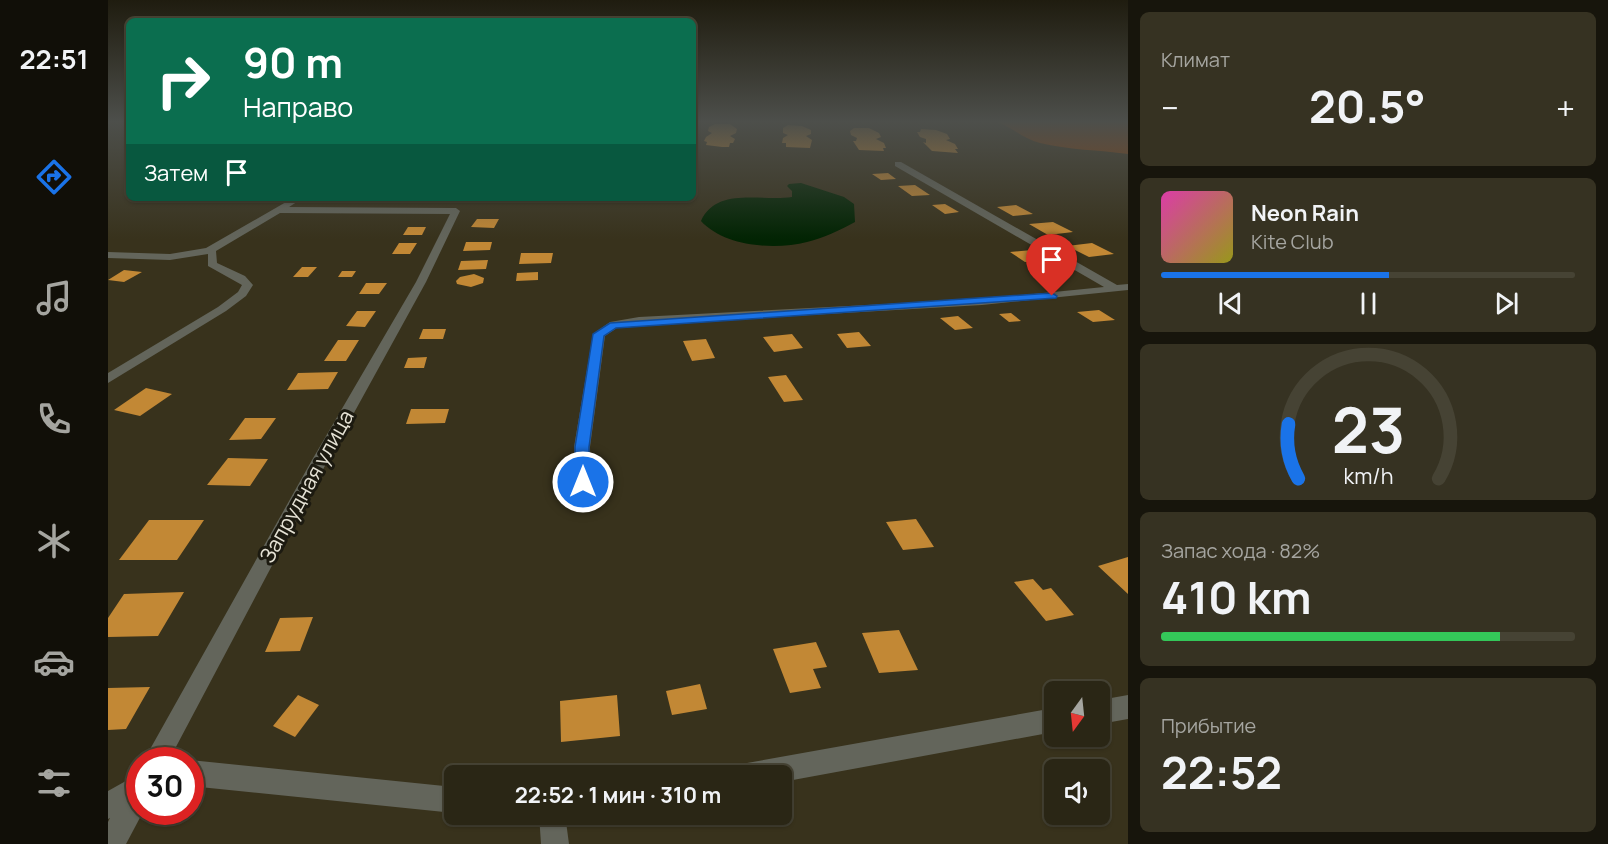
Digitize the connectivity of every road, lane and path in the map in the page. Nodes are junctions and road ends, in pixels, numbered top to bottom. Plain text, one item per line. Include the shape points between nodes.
1 (898, 164) dead end
2 (293, 201) edge
3 (276, 210) junction
4 (209, 251) junction
5 (108, 255) edge
6 (1122, 288) edge
7 (108, 379) edge
8 (583, 482) dead end
9 (1128, 707) edge
10 (1110, 710) edge
11 (1044, 722) edge
12 (163, 747) edge
13 (792, 768) edge
14 (204, 773) edge
15 (126, 795) edge
16 (444, 799) edge
17 (108, 806) edge
18 (126, 817) edge
19 (553, 825) edge
20 (111, 844) edge
21 (555, 844) edge

1 - 6 street
2 - 3 street
3 - 4 street
3 - 12 street, Запрудная улица via 456,212
4 - 5 street via 170,257
4 - 7 street via 213,253 212,264 221,272 248,285 242,294
6 - 8 street via 982,302 614,325 598,334 582,447
9 - 10 street
11 - 13 street
14 - 16 street
15 - 17 street
18 - 20 street
19 - 21 street

